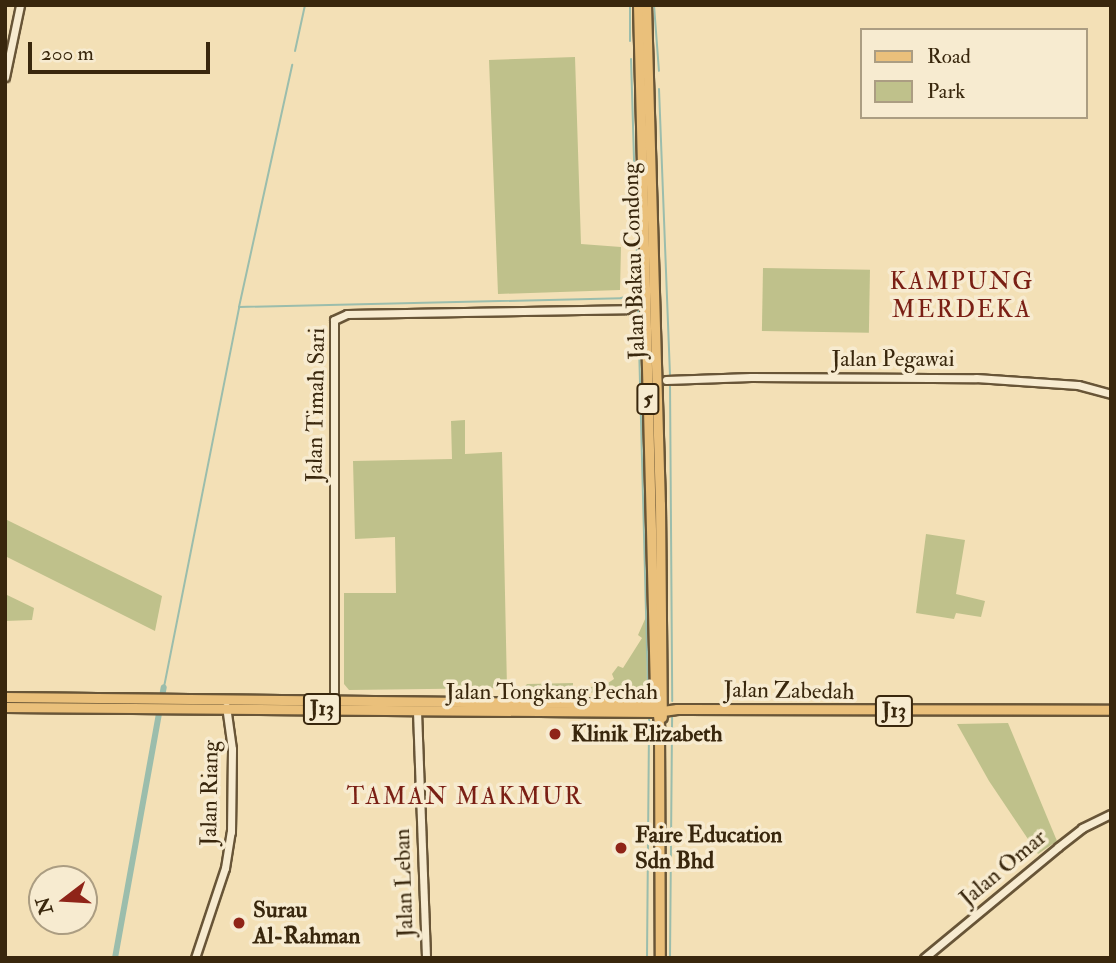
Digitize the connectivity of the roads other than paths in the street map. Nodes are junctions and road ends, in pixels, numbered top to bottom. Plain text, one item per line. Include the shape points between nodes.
1 (20, 5) edge
2 (638, 5) edge
3 (646, 5) edge
4 (5, 77) edge
5 (643, 298) junction
6 (656, 359) junction
7 (670, 380) junction
8 (1111, 394) edge
9 (657, 396) junction
10 (655, 691) junction
11 (5, 697) edge
12 (216, 697) junction
13 (334, 698) junction
14 (379, 701) junction
15 (599, 704) junction
16 (5, 707) edge
17 (228, 708) junction
18 (660, 708) junction
19 (306, 709) junction
20 (360, 709) junction
21 (677, 709) joint
22 (1111, 710) edge
23 (417, 711) junction
24 (1111, 814) edge
25 (195, 958) edge
26 (426, 958) edge
27 (660, 958) edge
28 (924, 958) edge

1 - 4 street
2 - 5 main road, Jalan Bakau Condong / 5
3 - 6 main road, Jalan Bakau Condong / 5
5 - 10 main road, Jalan Bakau Condong / 5
5 - 13 street, Jalan Timah Sari via 628,308 347,314 334,320
6 - 7 street
6 - 9 main road, Jalan Bakau Condong / 5
7 - 8 street, Jalan Pegawai via 976,379 1078,385
7 - 9 street
9 - 18 main road, Jalan Bakau Condong / 5
10 - 15 main road via 643,698
10 - 18 main road, Jalan Bakau Condong / 5
11 - 12 main road, Jalan Tongkang Pechah / J13
12 - 13 main road, Jalan Tongkang Pechah / J13
12 - 17 street
13 - 14 main road, Jalan Tongkang Pechah / J13
13 - 19 main road
13 - 20 main road
14 - 15 main road, Jalan Tongkang Pechah / J13
14 - 23 main road via 385,706 412,706
15 - 18 main road, Jalan Tongkang Pechah / J13
16 - 17 main road, Jalan Tongkang Pechah / J13
17 - 19 main road, Jalan Tongkang Pechah / J13
17 - 25 street, Jalan Riang via 231,832 225,868
18 - 21 main road, Jalan Tongkang Pechah / J13
18 - 23 main road, Jalan Tongkang Pechah / J13
18 - 27 main road, Jalan Bakau Condong / 5
19 - 20 main road, Jalan Tongkang Pechah / J13
20 - 23 main road, Jalan Tongkang Pechah / J13
21 - 22 main road, Jalan Zabedah / J13
23 - 26 street, Jalan Leban
24 - 28 street, Jalan Omar via 1082,828

